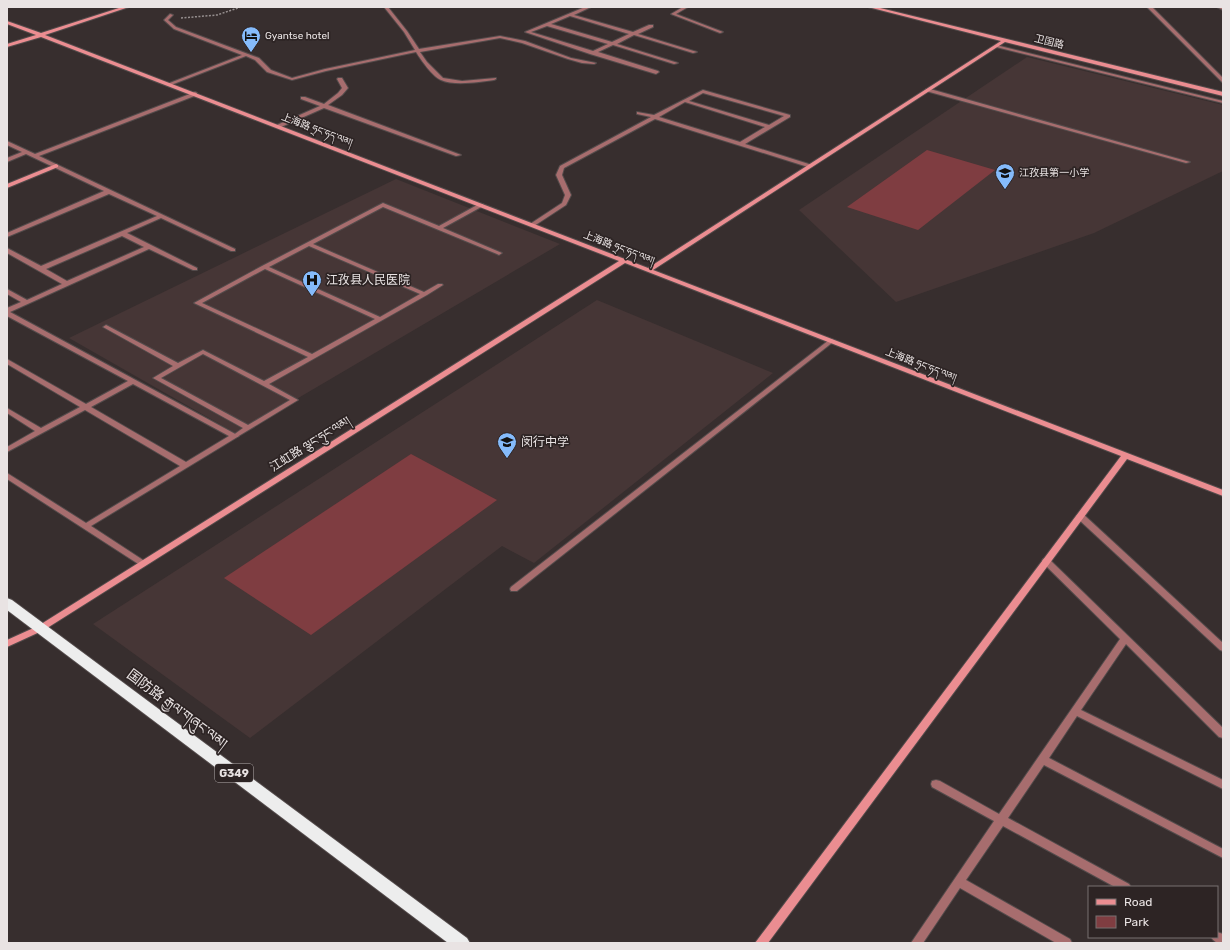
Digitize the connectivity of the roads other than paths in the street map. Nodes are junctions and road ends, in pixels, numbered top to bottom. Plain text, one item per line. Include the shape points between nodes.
1 (127, 7) edge
2 (386, 7) edge
3 (589, 7) edge
4 (686, 7) edge
5 (870, 7) edge
6 (1149, 7) edge
7 (1219, 7) edge
8 (1223, 9) edge
9 (570, 14) junction
10 (171, 15) dead end
11 (7, 22) edge
12 (547, 24) junction
13 (651, 26) dead end
14 (721, 32) dead end
15 (634, 34) junction
16 (42, 35) junction
17 (1005, 40) junction
18 (612, 43) junction
19 (7, 46) edge
20 (997, 46) junction
21 (417, 51) junction
22 (695, 52) dead end
23 (592, 53) junction
24 (246, 55) junction
25 (676, 62) dead end
26 (594, 63) dead end
27 (656, 72) dead end
28 (340, 79) dead end
29 (494, 79) dead end
30 (1223, 82) edge
31 (169, 84) junction
32 (928, 90) junction
33 (195, 94) junction
34 (1223, 94) edge
35 (303, 98) dead end
36 (685, 101) junction
37 (1223, 102) edge
38 (324, 105) junction
39 (638, 113) dead end
40 (655, 117) junction
41 (279, 126) junction
42 (769, 127) junction
43 (7, 143) edge
44 (741, 144) junction
45 (27, 152) junction
46 (458, 155) dead end
47 (35, 156) junction
48 (7, 160) edge
49 (1188, 162) dead end
50 (56, 166) junction
51 (810, 166) junction
52 (9, 184) edge
53 (110, 191) junction
54 (481, 205) junction
55 (162, 216) junction
56 (532, 225) junction
57 (439, 228) junction
58 (121, 234) junction
59 (7, 235) edge
60 (308, 244) junction
61 (148, 247) junction
62 (7, 250) edge
63 (233, 250) dead end
64 (499, 253) dead end
65 (624, 261) junction
66 (264, 267) junction
67 (40, 269) junction
68 (195, 269) dead end
69 (648, 270) junction
70 (66, 283) junction
71 (440, 285) dead end
72 (7, 291) edge
73 (425, 294) junction
74 (26, 302) junction
75 (7, 312) edge
76 (380, 319) junction
77 (106, 327) dead end
78 (831, 341) junction
79 (313, 357) junction
80 (7, 361) edge
81 (178, 366) junction
82 (133, 381) junction
83 (264, 384) junction
84 (85, 407) junction
85 (7, 410) edge
86 (248, 428) junction
87 (40, 431) junction
88 (235, 436) junction
89 (7, 450) edge
90 (1126, 455) junction
91 (186, 466) junction
92 (7, 475) edge
93 (1223, 493) edge
94 (1080, 516) junction
95 (86, 526) junction
96 (1046, 561) junction
97 (142, 564) junction
98 (514, 589) dead end
99 (7, 603) edge
100 (41, 628) junction
101 (1125, 638) junction
102 (7, 644) edge
103 (1223, 648) edge
104 (1075, 711) junction
105 (1223, 734) edge
106 (1042, 759) junction
107 (936, 784) dead end
108 (1223, 785) edge
109 (1001, 820) junction
110 (1223, 854) edge
111 (959, 882) junction
112 (1123, 886) edge
113 (460, 943) edge
114 (761, 943) edge
115 (917, 943) edge
116 (1066, 943) edge

1 - 16 main road
2 - 21 lane
3 - 9 street
4 - 14 lane via 673,14
5 - 17 main road, 卫国路
6 - 30 street
7 - 8 street
9 - 12 street
9 - 15 street
10 - 24 lane via 166,20 175,28
11 - 16 main road, 上海路 ཧྲང་ཧད་ལམ།
12 - 18 street
12 - 23 street via 527,32
13 - 15 street
15 - 18 street
15 - 22 street
16 - 19 main road
16 - 31 main road, 上海路 ཧྲང་ཧད་ལམ།
17 - 20 main road
17 - 34 main road, 卫国路
18 - 23 street
18 - 25 street
20 - 32 main road
20 - 37 lane
21 - 24 lane via 292,79 269,71 257,59
21 - 26 lane via 500,37 514,38 569,59
21 - 29 lane via 442,80 462,82
23 - 27 street
24 - 31 lane
28 - 38 street via 345,88 343,92
31 - 33 main road, 上海路 ཧྲང་ཧད་ལམ།
32 - 49 lane
32 - 51 main road
33 - 41 main road, 上海路 ཧྲང་ཧད་ལམ།
33 - 47 street
35 - 38 street
36 - 40 lane
36 - 42 lane
36 - 42 lane via 703,91 788,116
38 - 41 street
38 - 46 street
39 - 40 lane
40 - 44 lane
40 - 56 lane via 562,167 559,175 568,195 564,204
41 - 54 main road, 上海路 ཧྲང་ཧད་ལམ།
42 - 44 lane
43 - 45 street
44 - 51 lane
45 - 47 street
45 - 48 street
47 - 50 street
50 - 52 main road
50 - 53 street
51 - 69 main road
53 - 55 street
53 - 59 street
54 - 56 main road, 上海路 ཧྲང་ཧད་ལམ།
54 - 57 lane
55 - 58 street
55 - 63 street
56 - 65 main road, 上海路 ཧྲང་ཧད་ལམ།
57 - 60 lane via 382,205
57 - 64 lane
58 - 61 street
58 - 67 street
60 - 66 lane
60 - 73 lane
61 - 68 street
61 - 70 street
62 - 67 street
65 - 69 main road, 上海路 ཧྲང་ཧད་ལམ།
65 - 97 main road, 江虹路 ལྕང་ཧུང་ལམ།
66 - 76 lane
66 - 79 lane via 197,303
67 - 70 street
69 - 78 main road, 上海路 ཧྲང་ཧད་ལམ།
70 - 74 street
71 - 73 lane
72 - 74 street
73 - 76 lane
74 - 75 street
75 - 82 street
76 - 79 lane
77 - 81 lane
78 - 90 main road, 上海路 ཧྲང་ཧད་ལམ།
78 - 98 lane
79 - 83 lane
80 - 84 street
81 - 83 lane via 203,352
81 - 86 lane via 156,378
82 - 84 street
82 - 88 street
83 - 86 lane via 295,400
84 - 87 street
84 - 91 street
85 - 87 street
86 - 88 lane
87 - 89 street
88 - 91 street
90 - 93 main road, 上海路 ཧྲང་ཧད་ལམ།
90 - 94 main road
91 - 95 street
92 - 95 street
94 - 96 main road
94 - 103 street
95 - 97 street
96 - 101 street
96 - 114 main road
97 - 100 main road, 江虹路 ལྕང་ཧུང་ལམ།
99 - 100 highway, 国防路 རྒྱལ་གཞུང་ལམ། / G349
100 - 102 main road, 江虹路 ལྕང་ཧུང་ལམ།
100 - 113 highway, 国防路 རྒྱལ་གཞུང་ལམ། / G349
101 - 104 street
101 - 105 street
104 - 106 street
104 - 108 street
106 - 109 street
106 - 110 street
107 - 109 street
109 - 111 street
109 - 112 street
111 - 115 street
111 - 116 street

